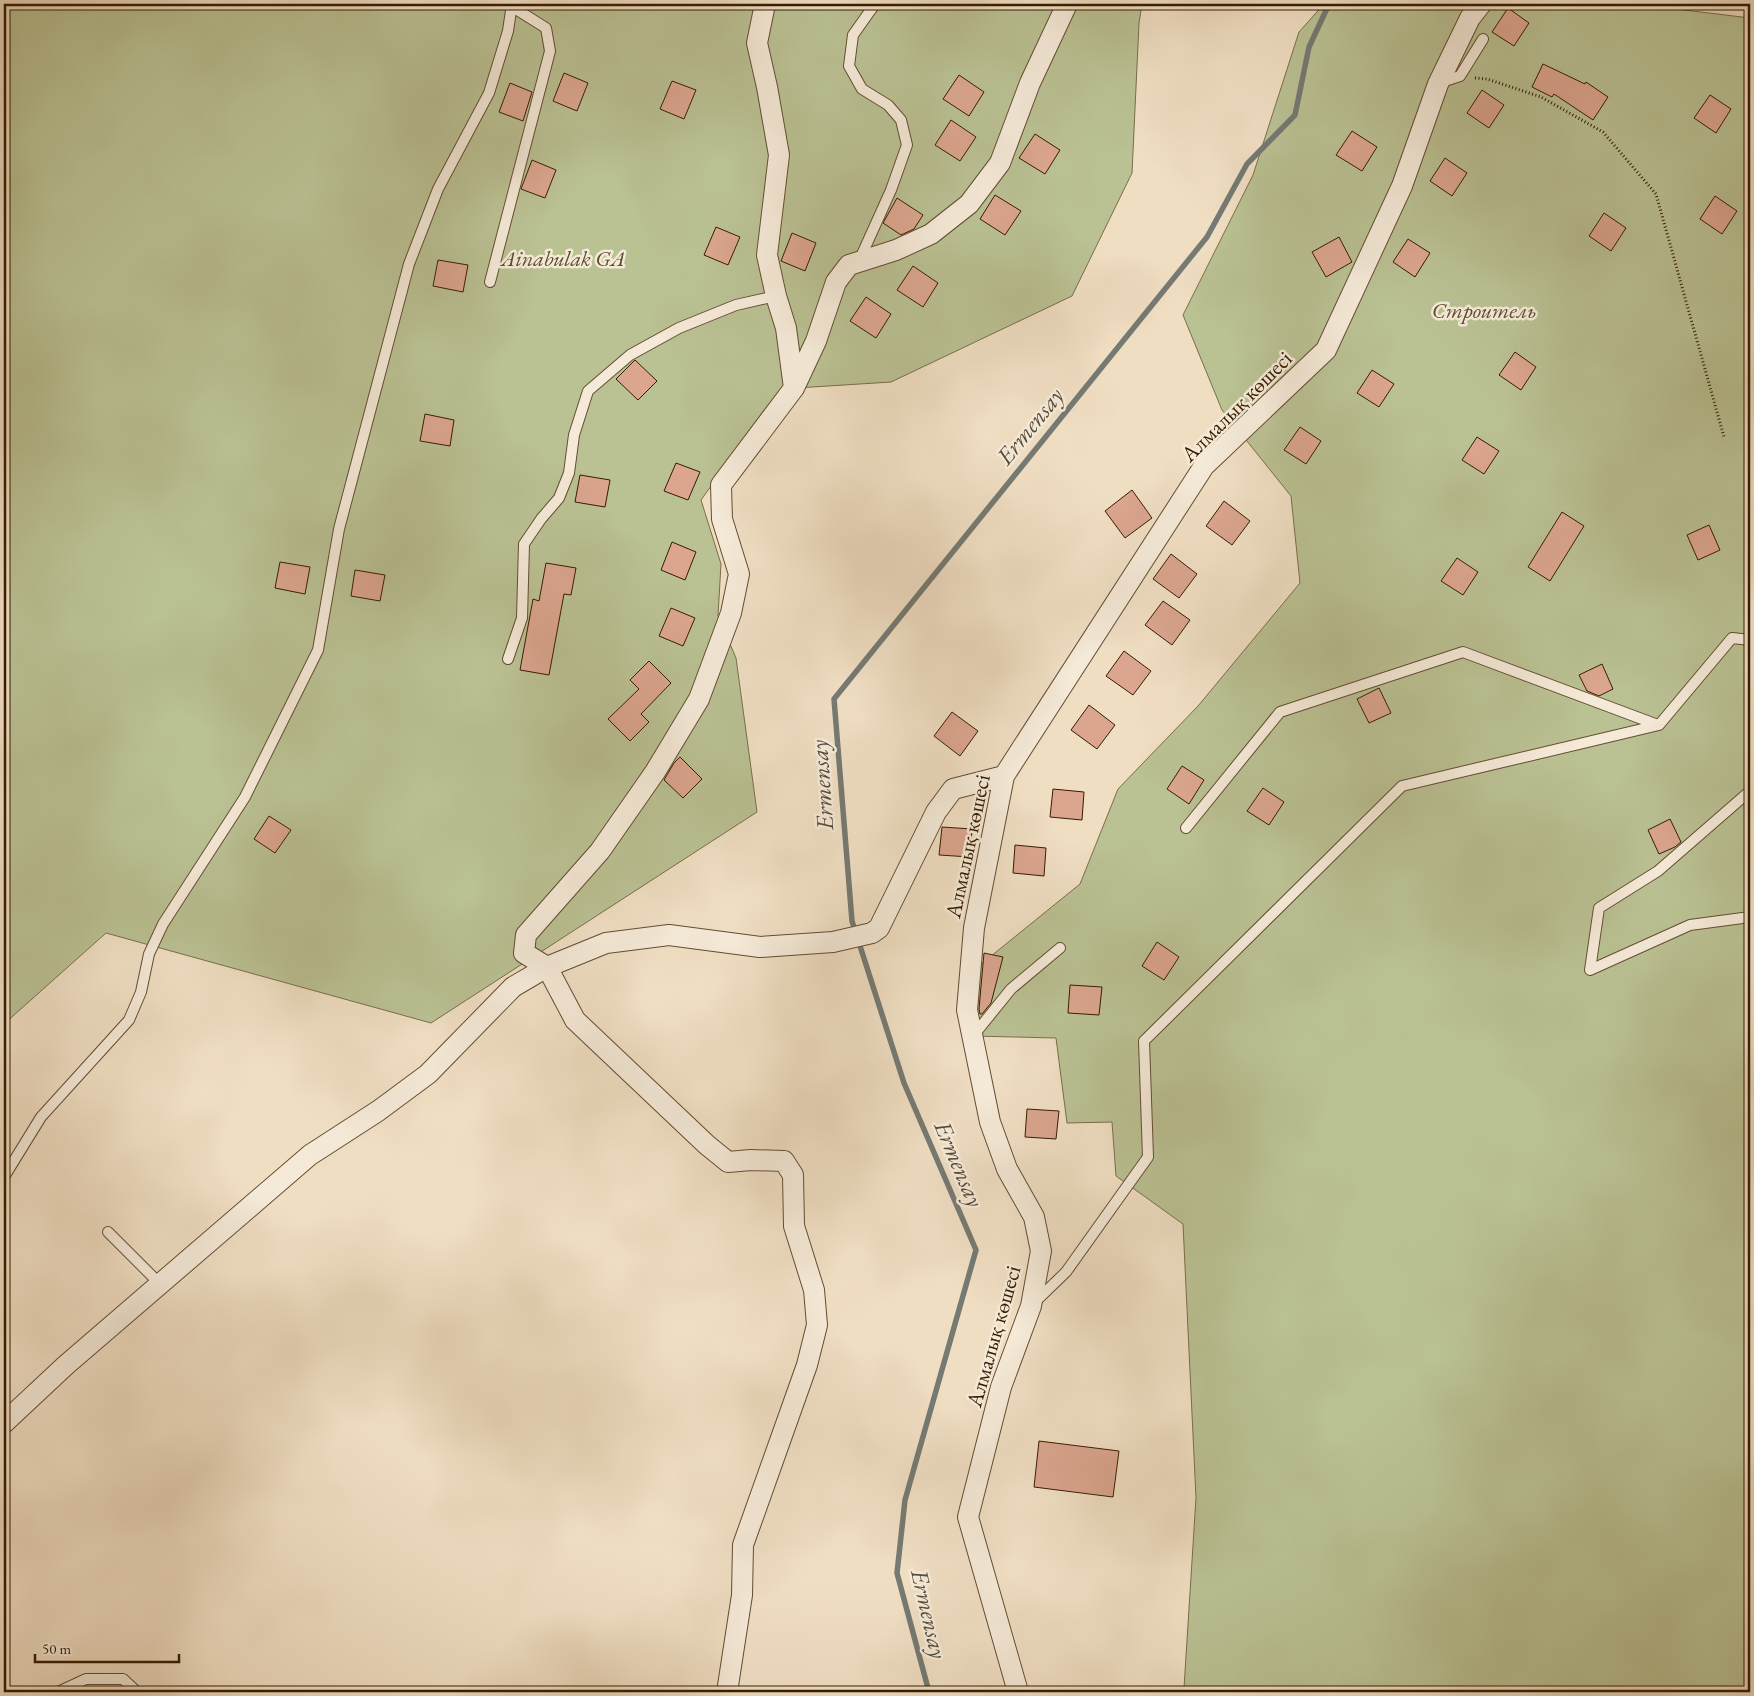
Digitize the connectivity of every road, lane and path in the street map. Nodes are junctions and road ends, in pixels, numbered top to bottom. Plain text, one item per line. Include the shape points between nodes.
1 (765, 4) edge
2 (875, 4) edge
3 (1067, 4) edge
4 (1481, 4) edge
5 (512, 5) edge
6 (1483, 38) dead end
7 (1460, 76) junction
8 (1438, 84) junction
9 (859, 262) junction
10 (490, 282) dead end
11 (776, 296) junction
12 (794, 388) junction
13 (1724, 437) dead end
14 (1750, 640) edge
15 (508, 659) dead end
16 (1659, 725) junction
17 (1004, 776) junction
18 (1750, 791) edge
19 (1186, 828) dead end
20 (1750, 916) edge
21 (1060, 948) dead end
22 (547, 968) junction
23 (973, 1036) junction
24 (4, 1177) edge
25 (108, 1232) dead end
26 (160, 1284) junction
27 (1031, 1306) junction
28 (4, 1423) edge
29 (58, 1692) edge
30 (137, 1692) edge
31 (727, 1692) edge
32 (1018, 1692) edge

1 - 11 street via 756,43 779,155 767,255
2 - 9 lane via 854,35 850,66 862,89 888,105 901,120 907,145
3 - 9 street via 1030,83 1000,163 968,204 932,234
4 - 8 street, Алмалық көшесі via 1470,18
5 - 10 lane via 546,28 550,52
5 - 24 lane via 508,31 489,92 438,189 409,264 340,529 318,650 245,797 163,924 150,954 130,1020 41,1117
6 - 7 lane
7 - 8 lane
7 - 13 path via 1487,80 1541,97 1603,132 1656,194
8 - 17 street, Алмалық көшесі via 1402,186 1326,350 1204,466
9 - 12 street via 849,265 836,282 816,341
11 - 12 street via 786,328
11 - 15 lane via 736,305 679,328 630,355 588,391 574,435 569,473 559,498 524,544 522,618
12 - 22 street via 721,486 722,519 738,574 731,612 698,699 655,772 600,851 526,935 524,953
14 - 16 lane via 1732,638
16 - 19 lane via 1463,652 1280,712
16 - 27 lane via 1402,786 1144,1041 1148,1157 1066,1272
17 - 22 street via 953,789 936,812 879,928 872,933 833,942 760,947 669,935 606,943
17 - 23 street, Алмалық көшесі via 974,928 967,1010
18 - 20 lane via 1658,871 1600,908 1590,970 1690,925
21 - 23 lane via 1011,989
22 - 26 street via 512,987 428,1074 310,1155
22 - 31 street via 575,1020 707,1145 728,1162 784,1161 793,1175 794,1226 814,1290 817,1325 807,1365 743,1545 742,1595
23 - 27 street, Алмалық көшесі via 990,1122 1007,1169 1034,1217 1041,1251
25 - 26 lane
26 - 28 street
27 - 32 street, Алмалық көшесі via 1001,1387 968,1517
29 - 30 lane via 86,1679 123,1679

